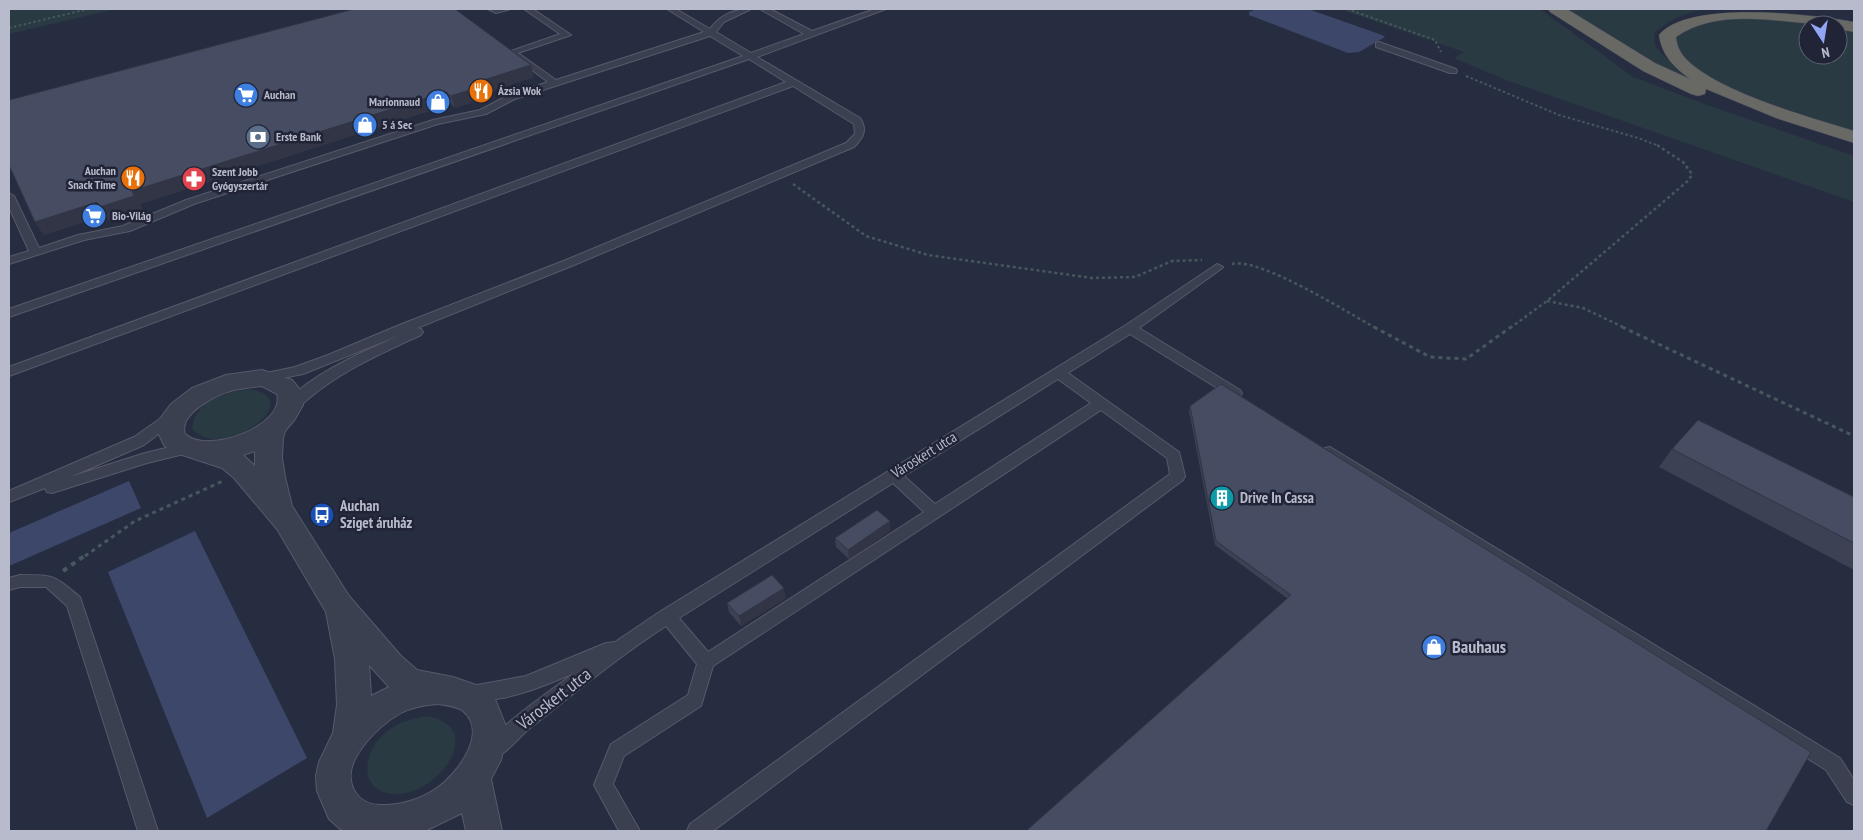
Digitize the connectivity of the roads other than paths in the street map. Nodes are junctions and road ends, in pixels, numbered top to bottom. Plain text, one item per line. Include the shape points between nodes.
1 (492, 9) edge
2 (507, 9) edge
3 (528, 9) edge
4 (671, 9) edge
5 (747, 9) edge
6 (764, 9) edge
7 (847, 9) edge
8 (882, 9) edge
9 (1556, 9) edge
10 (1808, 9) edge
11 (862, 16) junction
12 (1854, 20) edge
13 (1854, 27) edge
14 (711, 33) junction
15 (811, 34) junction
16 (1378, 45) dead end
17 (750, 56) junction
18 (1453, 71) road end
19 (794, 82) junction
20 (555, 83) junction
21 (1854, 137) edge
22 (1854, 148) edge
23 (9, 196) edge
24 (35, 252) junction
25 (9, 261) edge
26 (1217, 267) road end
27 (475, 302) junction
28 (9, 313) edge
29 (1130, 328) junction
30 (9, 372) edge
31 (1058, 372) junction
32 (262, 378) junction
33 (1248, 401) edge
34 (1102, 403) junction
35 (180, 411) junction
36 (280, 419) junction
37 (1316, 443) edge
38 (194, 450) junction
39 (893, 475) junction
40 (9, 497) edge
41 (9, 503) edge
42 (279, 510) junction
43 (934, 512) junction
44 (9, 584) edge
45 (339, 607) junction
46 (667, 616) junction
47 (629, 641) junction
48 (706, 662) junction
49 (448, 690) junction
50 (349, 737) junction
51 (478, 768) junction
52 (1854, 796) edge
53 (398, 828) edge
54 (148, 831) edge
55 (484, 831) edge
56 (630, 831) edge
57 (697, 831) edge

1 - 2 lane
3 - 20 lane via 567,35 512,52
4 - 14 lane
5 - 14 lane via 721,20
6 - 15 lane
7 - 11 lane
8 - 11 lane
9 - 22 highway via 1682,84
10 - 12 highway
11 - 15 lane
13 - 21 highway via 1778,14 1728,12 1687,19 1667,35 1669,50 1678,61 1703,79 1735,96
14 - 17 lane
14 - 20 lane
15 - 17 lane
16 - 18 lane
17 - 19 lane
17 - 28 lane
19 - 27 lane via 858,120 860,137 850,145
19 - 30 lane
20 - 24 lane via 499,102 483,112 436,122 190,202 126,229 82,237
23 - 24 lane
24 - 25 lane
26 - 29 lane, Városkert utca
27 - 32 lane via 311,366
27 - 36 lane via 325,379 302,395
29 - 31 lane, Városkert utca
29 - 33 lane
31 - 34 lane
31 - 39 lane, Városkert utca
32 - 35 street via 226,383 192,400
32 - 36 street via 279,382 290,391 291,400
34 - 43 lane
34 - 57 lane via 1174,456 1178,476
35 - 38 street via 171,428 172,437 176,444
35 - 40 lane via 139,441
36 - 38 street via 258,438 240,446
36 - 42 street via 267,442 267,458
37 - 52 lane via 1833,764
38 - 41 lane via 145,458
38 - 42 street via 234,463
39 - 43 lane
39 - 46 lane, Városkert utca
42 - 45 street
43 - 48 lane
44 - 54 lane via 48,581 74,602
45 - 49 street via 404,680 417,686
45 - 50 street via 352,662 355,697
46 - 47 lane, Városkert utca
46 - 48 lane
47 - 49 lane, Városkert utca via 526,684 491,692
47 - 51 lane, Városkert utca via 520,725
48 - 56 lane via 695,700 617,750 603,785
49 - 50 street via 421,691 401,697 381,707
49 - 51 street via 471,698 482,709 488,724 488,742
50 - 53 street via 334,773 334,790 340,804 352,815 368,822
51 - 53 street via 455,796
51 - 55 street

